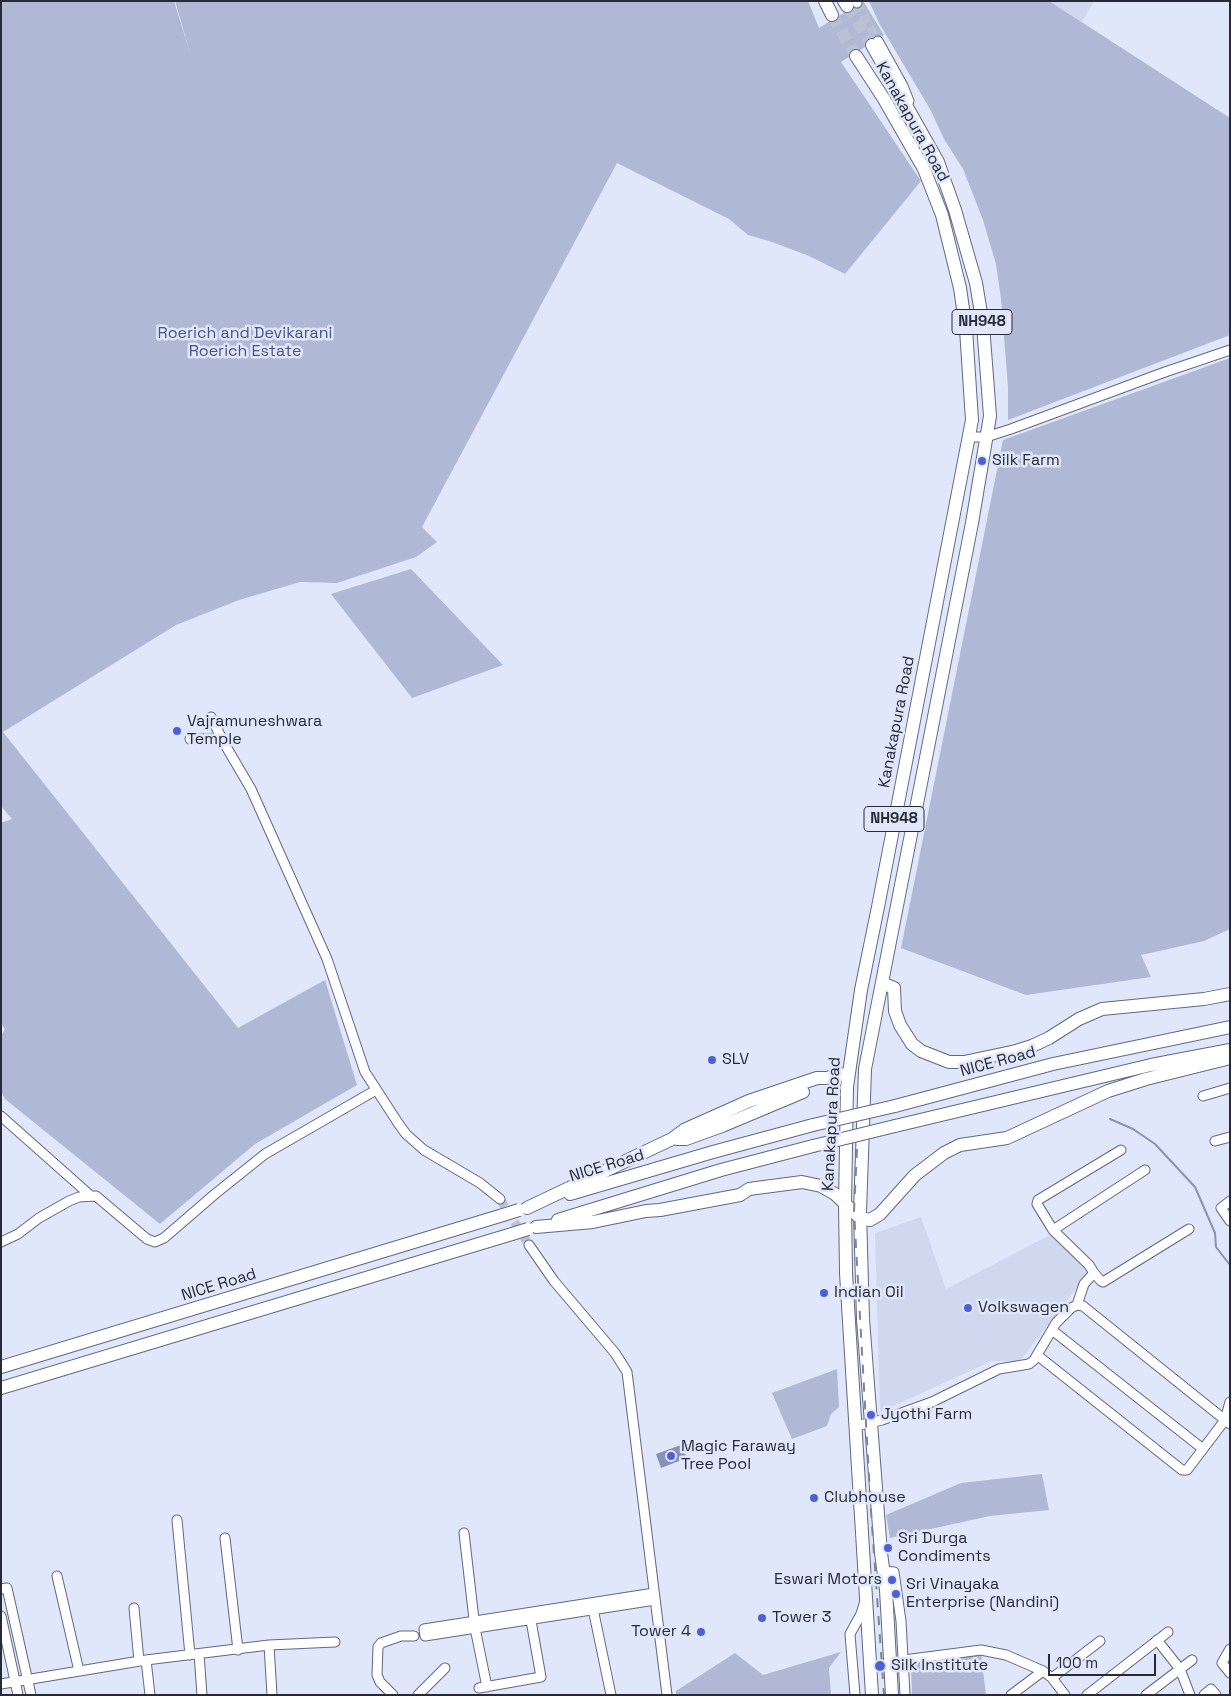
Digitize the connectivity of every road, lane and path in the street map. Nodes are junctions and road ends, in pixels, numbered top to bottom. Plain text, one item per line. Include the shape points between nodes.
1 (825, 1) edge
2 (832, 15) tunnel mouth
3 (875, 43) tunnel mouth
4 (856, 56) tunnel mouth
5 (1230, 350) edge
6 (969, 437) junction
7 (986, 437) junction
8 (211, 717) dead end
9 (190, 739) dead end
10 (224, 743) junction
11 (881, 893) junction
12 (899, 895) junction
13 (882, 983) junction
14 (1230, 994) edge
15 (1230, 1027) edge
16 (1230, 1050) edge
17 (1230, 1058) edge
18 (849, 1073) junction
19 (1230, 1088) edge
20 (376, 1090) junction
21 (1202, 1096) dead end
22 (1, 1116) edge
23 (1230, 1137) edge
24 (1215, 1141) dead end
25 (1121, 1150) dead end
26 (1145, 1170) dead end
27 (91, 1196) junction
28 (500, 1199) tunnel mouth
29 (1230, 1201) edge
30 (845, 1205) junction
31 (523, 1209) junction
32 (860, 1218) junction
33 (1230, 1221) edge
34 (532, 1228) junction
35 (1053, 1230) junction
36 (1189, 1230) dead end
37 (1, 1242) edge
38 (529, 1245) tunnel mouth
39 (1094, 1273) junction
40 (1077, 1305) junction
41 (1052, 1330) junction
42 (1037, 1355) junction
43 (1, 1367) edge
44 (1, 1388) edge
45 (1230, 1402) edge
46 (872, 1422) junction
47 (1227, 1422) edge
48 (855, 1426) junction
49 (1203, 1449) junction
50 (177, 1520) dead end
51 (464, 1533) dead end
52 (225, 1538) dead end
53 (884, 1571) junction
54 (57, 1576) dead end
55 (1, 1589) edge
56 (654, 1596) junction
57 (865, 1599) junction
58 (592, 1606) junction
59 (134, 1608) dead end
60 (1, 1616) edge
61 (530, 1616) junction
62 (475, 1625) junction
63 (1168, 1632) dead end
64 (414, 1636) dead end
65 (1157, 1640) junction
66 (1100, 1641) dead end
67 (335, 1642) dead end
68 (269, 1645) junction
69 (238, 1650) junction
70 (1230, 1650) edge
71 (195, 1654) junction
72 (904, 1660) junction
73 (1192, 1660) dead end
74 (142, 1661) junction
75 (445, 1668) dead end
76 (1180, 1669) junction
77 (79, 1671) junction
78 (1043, 1671) junction
79 (1230, 1673) edge
80 (1052, 1678) junction
81 (28, 1679) junction
82 (15, 1682) junction
83 (1, 1684) edge
84 (1061, 1693) edge
85 (18, 1695) edge
86 (31, 1695) edge
87 (150, 1695) edge
88 (202, 1695) edge
89 (272, 1695) edge
90 (393, 1695) edge
91 (418, 1695) edge
92 (610, 1695) edge
93 (667, 1695) edge
94 (855, 1695) edge
95 (872, 1695) edge
96 (892, 1695) edge
97 (905, 1695) edge
98 (1011, 1695) edge
99 (1087, 1695) edge
100 (1146, 1695) edge
101 (1190, 1695) edge
102 (1204, 1695) edge
103 (1216, 1695) edge

1 - 2 highway
3 - 7 highway, Kanakapura Road / NH948 via 938,162 976,283 983,325 990,416
4 - 6 highway, Kanakapura Road / NH948 via 924,170 942,215 960,288 966,329 972,420
5 - 7 street
6 - 7 street
6 - 11 highway, Kanakapura Road / NH948
7 - 12 highway, Kanakapura Road / NH948
8 - 10 street
9 - 10 street via 217,739
10 - 20 street via 251,789 327,958 365,1072
11 - 12 highway
11 - 18 highway, Kanakapura Road / NH948 via 861,990
12 - 13 highway, Kanakapura Road / NH948
13 - 14 highway via 894,988 895,1011 912,1044 933,1057 949,1062 964,1062 1032,1046 1102,1009 1204,1000
13 - 32 highway, Kanakapura Road / NH948 via 865,1069
15 - 31 highway, NICE Road, bridge via 1054,1064 813,1125
16 - 34 highway, bridge via 1123,1072 813,1146 721,1170
17 - 32 highway via 1108,1091 1007,1138 960,1145 936,1158 915,1176 880,1214 870,1220
18 - 30 highway, Kanakapura Road / NH948
18 - 31 highway via 817,1078 749,1101
19 - 21 street
20 - 27 street via 265,1154 155,1242 147,1239 96,1196
20 - 28 street via 412,1140
22 - 27 street
23 - 24 street
25 - 35 street via 1038,1200 1037,1204
26 - 35 street
27 - 37 street via 69,1201
29 - 33 street via 1220,1208
30 - 32 highway
30 - 34 highway via 835,1194 815,1184 802,1182 749,1189 740,1195 593,1222
30 - 48 highway, Kanakapura Road
31 - 43 highway, NICE Road, bridge
32 - 46 highway, Kanakapura Road / NH948 via 863,1319
34 - 44 highway, bridge
35 - 39 street
36 - 39 street via 1103,1282
38 - 56 street via 627,1372
39 - 40 street via 1084,1284
40 - 41 street
40 - 47 street via 1083,1306
41 - 42 street
41 - 49 street
42 - 46 street via 1028,1364 999,1369 932,1402
42 - 49 street via 1182,1470 1187,1470
45 - 47 street
46 - 48 street
46 - 53 highway, Kanakapura Road
47 - 49 street
48 - 57 highway, Kanakapura Road
50 - 71 street
51 - 62 street
52 - 69 street
53 - 72 street, Kanakapura Road via 894,1572
53 - 96 highway, Kanakapura Road
54 - 77 street
55 - 81 street via 7,1588
56 - 58 street
56 - 93 street
57 - 94 street, Kanakapura Road via 850,1634
57 - 95 highway, Kanakapura Road
58 - 61 street
58 - 92 street
59 - 74 street
60 - 82 street
61 - 62 street
61 - 62 street via 541,1677 483,1687
62 - 62 street via 425,1636 424,1629
63 - 65 street
64 - 90 street via 401,1636 378,1647 377,1675
65 - 76 street
65 - 99 street
66 - 80 street
67 - 68 street
68 - 69 street
68 - 89 street
69 - 71 street
70 - 79 street via 1222,1663
71 - 74 street
71 - 88 street
72 - 78 street via 981,1650 1006,1655
72 - 97 street, Kanakapura Road
73 - 76 street
74 - 77 street
74 - 87 street
75 - 91 street
76 - 100 street
76 - 101 street
77 - 81 street
78 - 80 street
78 - 98 street
80 - 84 street
81 - 82 street
81 - 86 street
82 - 83 street
82 - 85 street
102 - 103 street via 1210,1689

